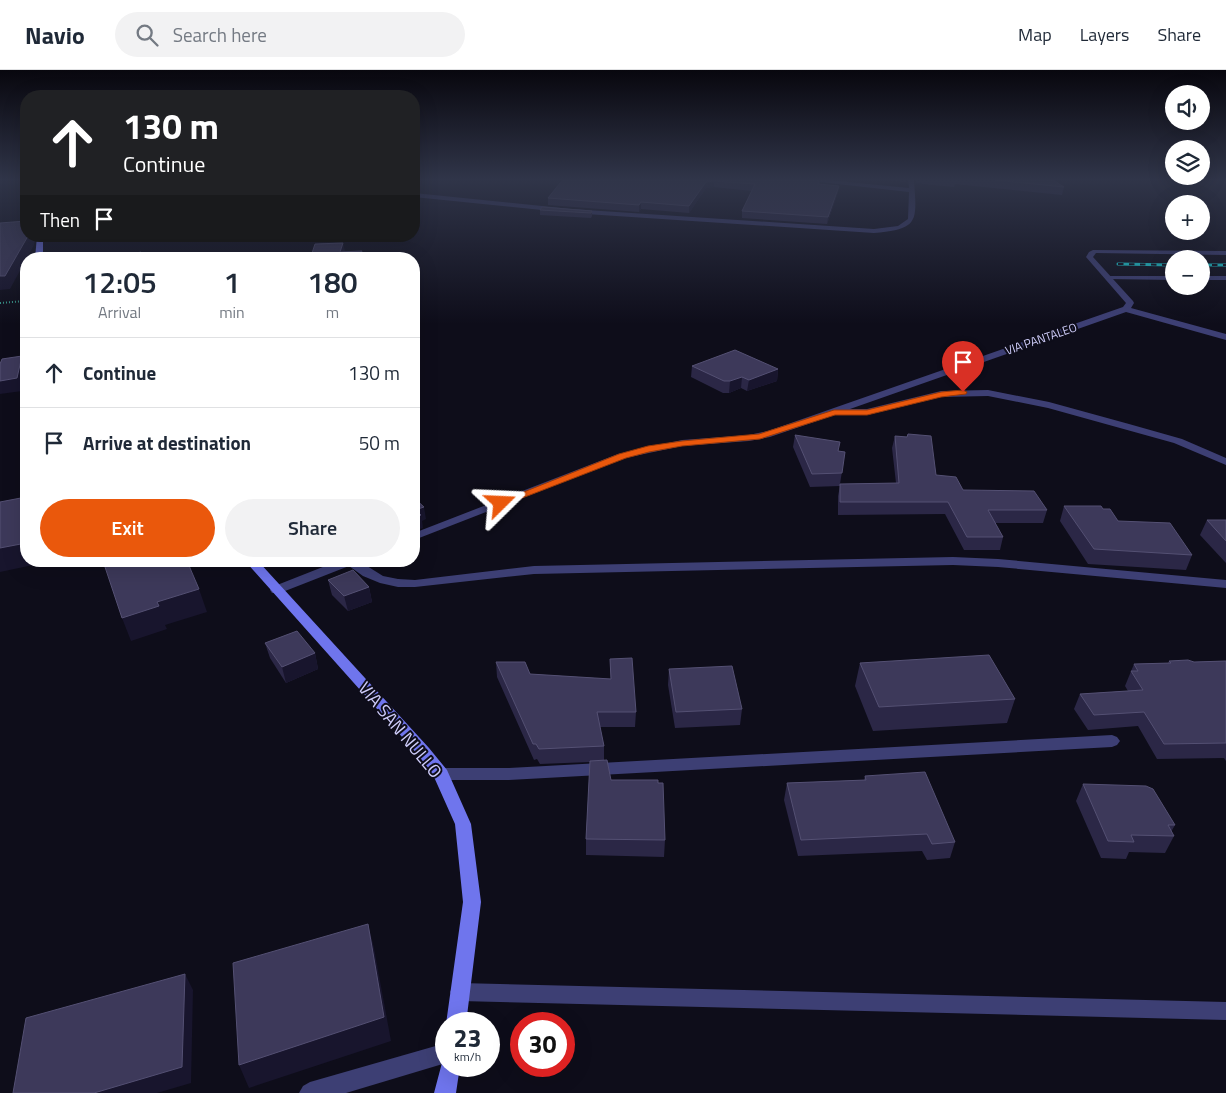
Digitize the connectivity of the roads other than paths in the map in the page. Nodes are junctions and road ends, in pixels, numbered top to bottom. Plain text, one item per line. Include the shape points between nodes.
1 (813, 228) edge
2 (898, 228) edge
3 (1226, 253) edge
4 (1110, 278) junction
5 (1165, 278) edge
6 (1210, 278) edge
7 (1226, 278) edge
8 (1126, 309) junction
9 (1226, 337) edge
10 (834, 412) junction
11 (1226, 462) edge
12 (420, 535) edge
13 (256, 567) edge
14 (335, 567) edge
15 (358, 567) edge
16 (1226, 584) edge
17 (276, 590) junction
18 (1112, 741) dead end
19 (441, 774) junction
20 (460, 992) junction
21 (1226, 1011) edge
22 (458, 1012) edge
23 (435, 1056) edge
24 (448, 1077) edge
25 (310, 1093) edge
26 (446, 1093) edge

1 - 2 street via 860,231
3 - 4 street via 1107,250 1091,253 1089,257
4 - 5 lane
4 - 8 street via 1130,303
6 - 7 lane
8 - 9 street
8 - 10 street, VIA PANTALEO
10 - 11 street via 867,412 941,394 988,393 1049,405 1178,441
10 - 12 street, VIA PANTALEO via 770,434 682,443 622,456
13 - 17 street, VIA SAN NULLO
14 - 17 street
15 - 16 street via 376,579 424,583 530,570 967,561
17 - 19 street, VIA SAN NULLO
18 - 19 street via 508,774
19 - 20 street, VIA SAN NULLO via 463,824 472,902
20 - 21 street
20 - 22 street, VIA SAN NULLO
23 - 25 street
24 - 26 street

